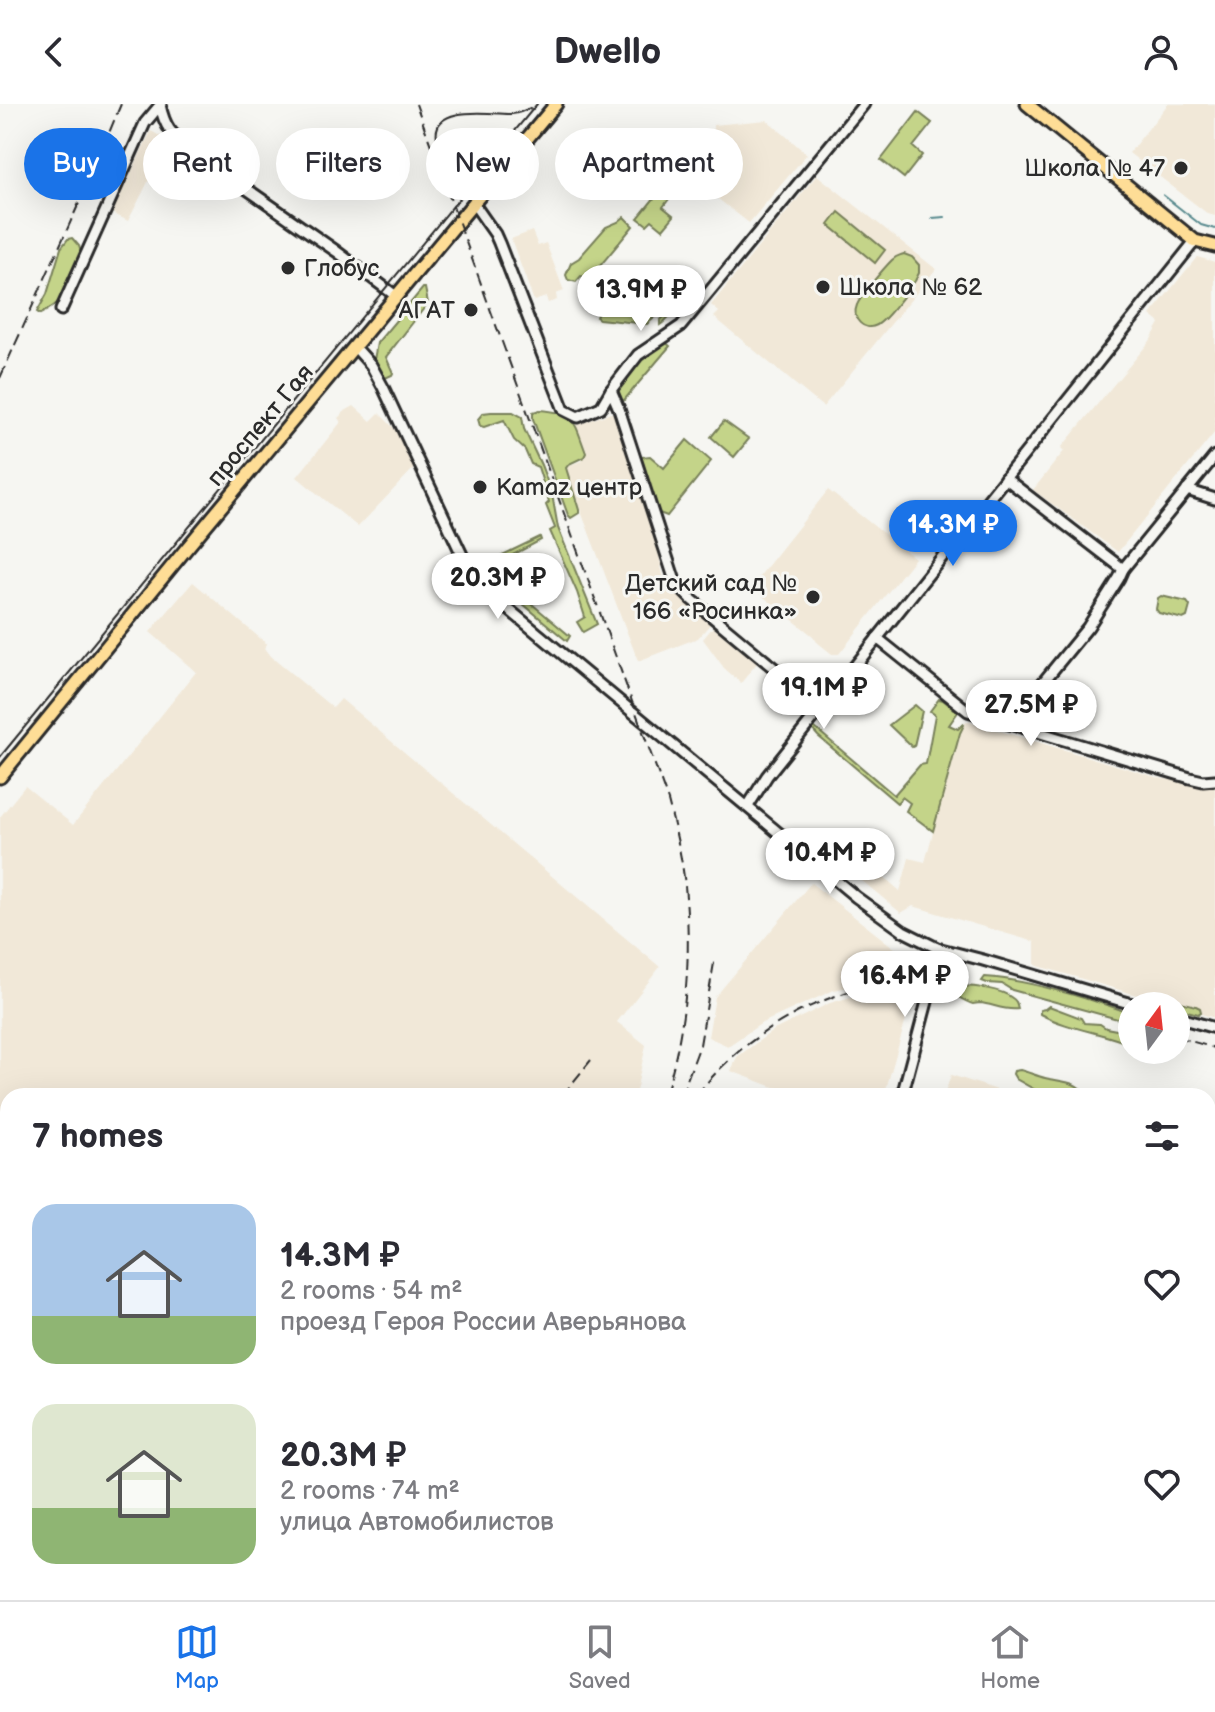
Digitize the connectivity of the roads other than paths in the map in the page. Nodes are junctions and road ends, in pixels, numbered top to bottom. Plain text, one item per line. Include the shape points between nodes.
1 (160, 104) edge
2 (556, 104) edge
3 (864, 104) edge
4 (1027, 104) edge
5 (474, 204) junction
6 (1195, 241) junction
7 (1215, 246) edge
8 (396, 296) junction
9 (61, 310) dead end
10 (354, 346) junction
11 (611, 390) junction
12 (601, 407) junction
13 (619, 409) junction
14 (1215, 456) edge
15 (1005, 478) junction
16 (1187, 490) junction
17 (1215, 499) edge
18 (1123, 569) junction
19 (877, 638) junction
20 (822, 708) junction
21 (1009, 724) junction
22 (0, 777) edge
23 (1215, 780) edge
24 (748, 806) junction
25 (937, 948) junction
26 (1118, 1000) edge
27 (1190, 1021) edge
28 (1215, 1028) edge
29 (904, 1088) edge

1 - 8 street via 164,122 188,148
1 - 9 street via 145,123
2 - 5 main road, проспект Гая
3 - 11 street via 681,326 638,355
4 - 6 main road
5 - 8 main road, проспект Гая
5 - 12 street via 499,243 564,410 578,417
6 - 7 main road
6 - 15 street
8 - 10 main road, проспект Гая
10 - 22 main road, проспект Гая
10 - 24 street via 383,387 471,574
11 - 12 street
11 - 13 street
12 - 13 street
13 - 20 street via 676,584
14 - 16 street
15 - 18 street
15 - 19 street
16 - 17 street
16 - 18 street
18 - 21 street via 1088,627
19 - 20 street
19 - 21 street via 958,705
20 - 24 street
21 - 23 street via 1190,778
24 - 25 street via 879,915
25 - 26 street
25 - 29 street
27 - 28 street

